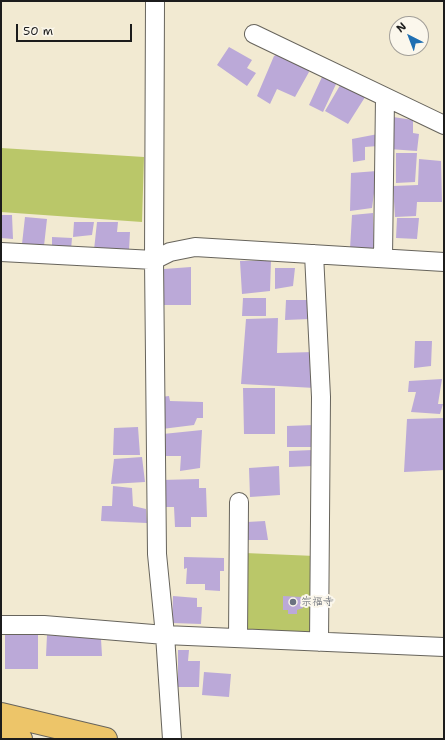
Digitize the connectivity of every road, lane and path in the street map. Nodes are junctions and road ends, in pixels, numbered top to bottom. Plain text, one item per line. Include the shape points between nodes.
1 (154, 1) edge
2 (254, 34) dead end
3 (385, 97) junction
4 (444, 124) edge
5 (1, 252) edge
6 (314, 254) junction
7 (383, 258) junction
8 (154, 260) junction
9 (444, 262) edge
10 (239, 502) dead end
11 (1, 625) edge
12 (165, 635) junction
13 (238, 638) junction
14 (319, 642) junction
15 (444, 647) edge
16 (1, 714) edge
17 (1, 734) edge
18 (21, 739) edge
19 (106, 739) edge
20 (172, 739) edge

1 - 8 street
2 - 3 street
3 - 4 street
3 - 7 street
5 - 8 street
6 - 7 street
6 - 8 street via 196,248 170,252
6 - 14 street via 321,396
7 - 9 street
8 - 12 street via 157,554
10 - 13 street
11 - 12 street via 44,624
12 - 13 street
12 - 20 street
13 - 14 street
14 - 15 street
16 - 19 highway
17 - 18 highway

